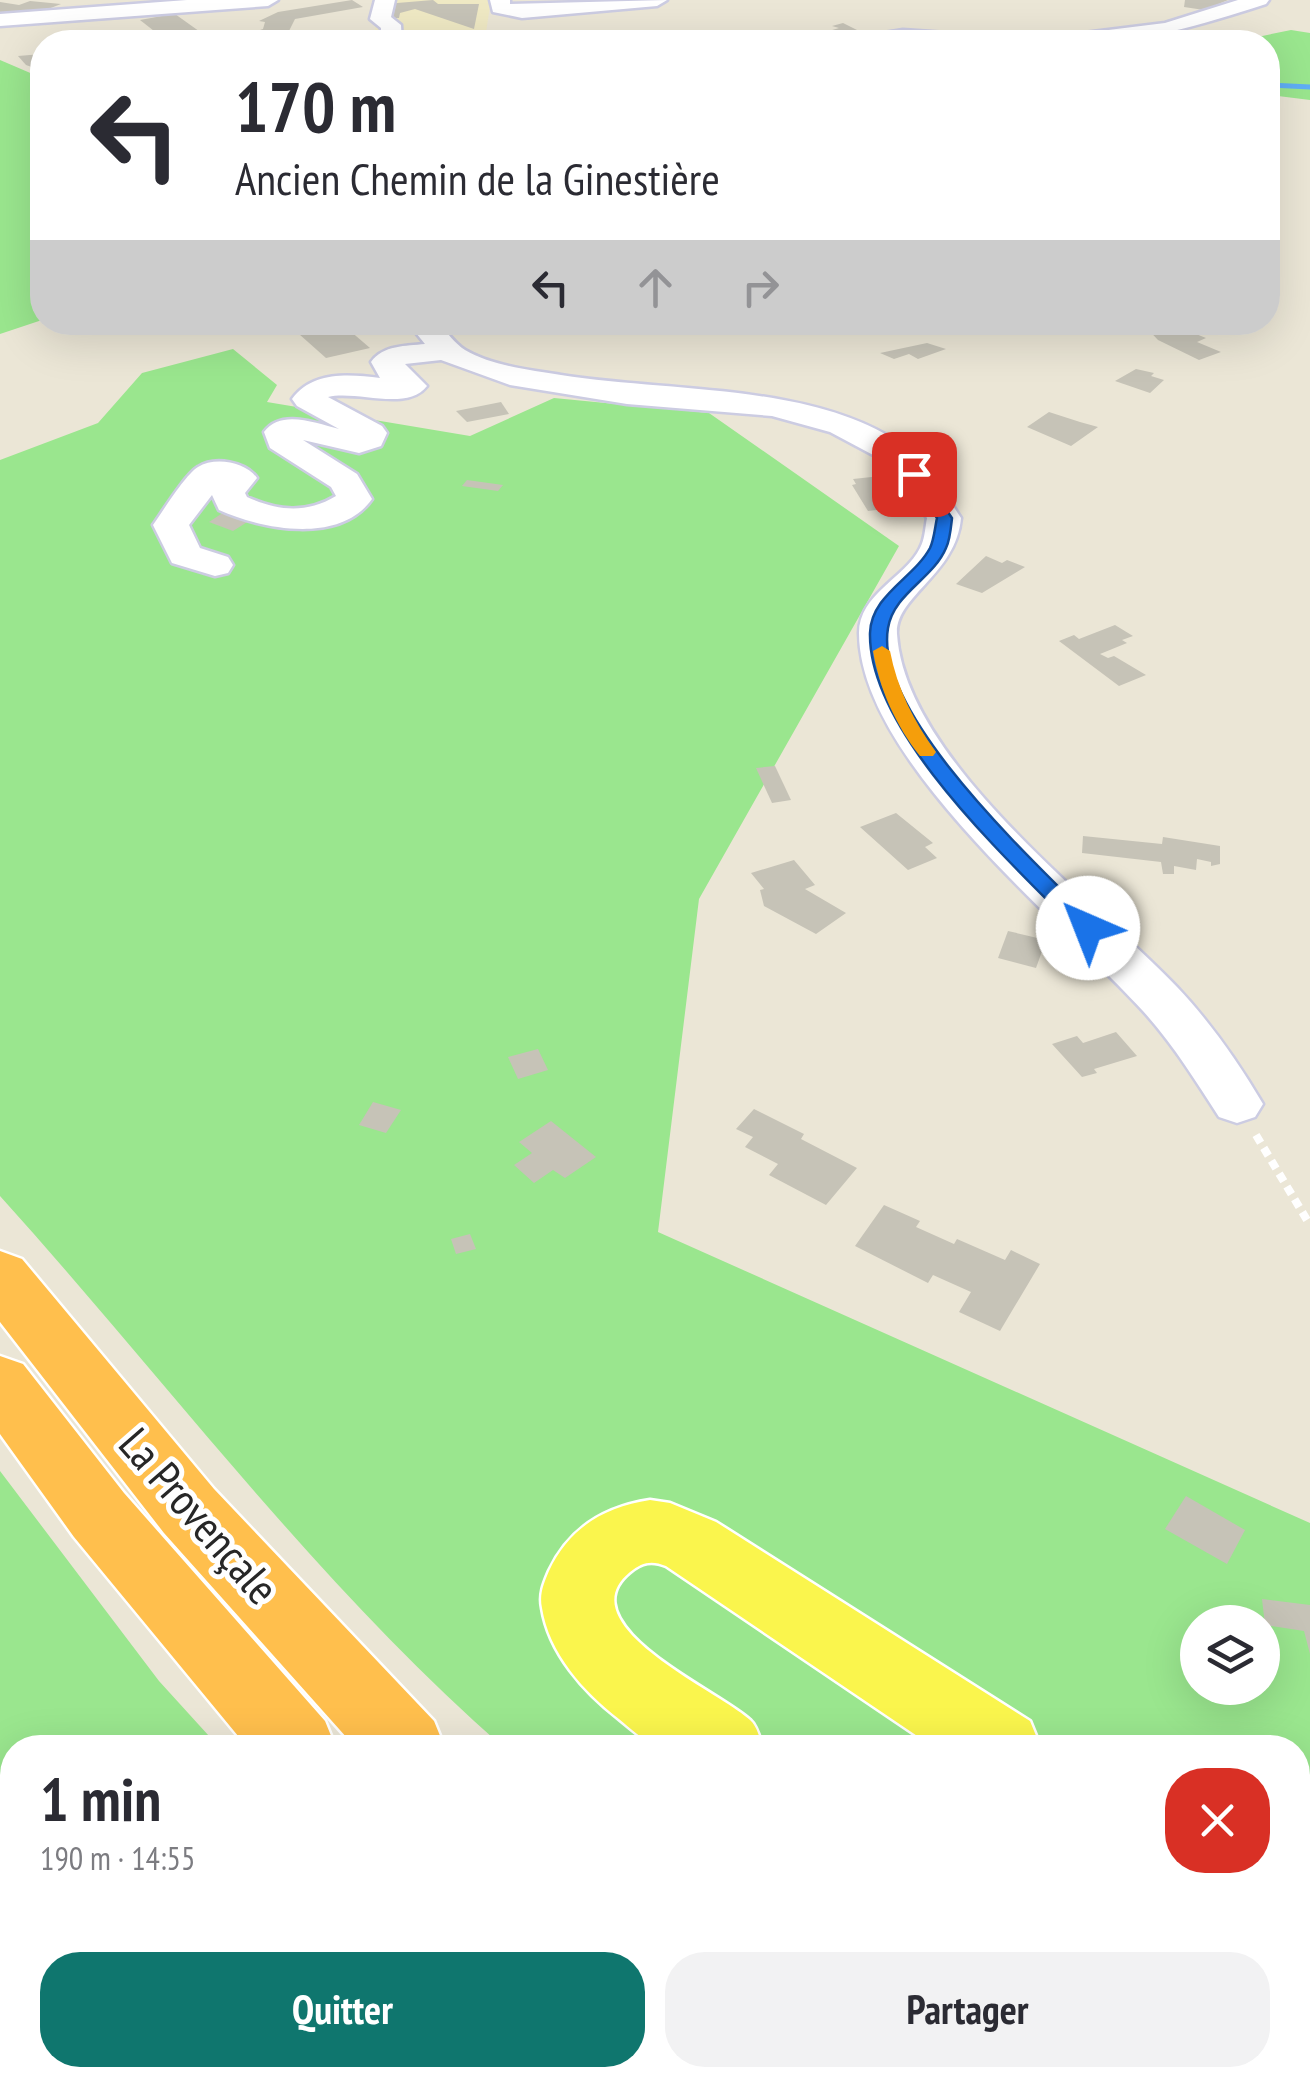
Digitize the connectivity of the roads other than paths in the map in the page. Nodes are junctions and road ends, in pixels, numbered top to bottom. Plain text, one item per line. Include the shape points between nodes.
1 (265, 0) edge
2 (385, 0) edge
3 (500, 0) edge
4 (656, 0) edge
5 (1259, 0) edge
6 (155, 4) edge
7 (0, 20) edge
8 (250, 25) dead end
9 (0, 30) edge
10 (392, 30) edge
11 (1160, 30) edge
12 (30, 37) edge
13 (434, 336) edge
14 (215, 565) dead end
15 (1237, 1104) road end
16 (0, 1276) edge
17 (0, 1383) edge
18 (287, 1735) edge
19 (395, 1735) edge
20 (707, 1735) edge
21 (984, 1735) edge

1 - 6 street
1 - 8 street
2 - 10 street via 380,19
3 - 4 street via 500,8 522,12
5 - 11 street
6 - 7 street
9 - 12 street
13 - 14 street via 386,362 411,386 406,390 346,383 314,391 308,400 371,432 369,438 358,443 293,428 280,432 282,441 345,481 355,499 340,509 310,520 264,519 231,502 228,492 240,478 210,474 171,525 185,555
13 - 15 street via 454,356 510,376 773,407 841,425 887,449 914,474 944,518 938,548 885,608 878,632 885,670 911,732 980,817 1196,1039
16 - 19 highway, La Provençale via 189,1511
17 - 18 highway, La Provençale via 99,1515
20 - 21 main road via 613,1667 579,1616 579,1586 594,1562 635,1532 665,1532 692,1544

